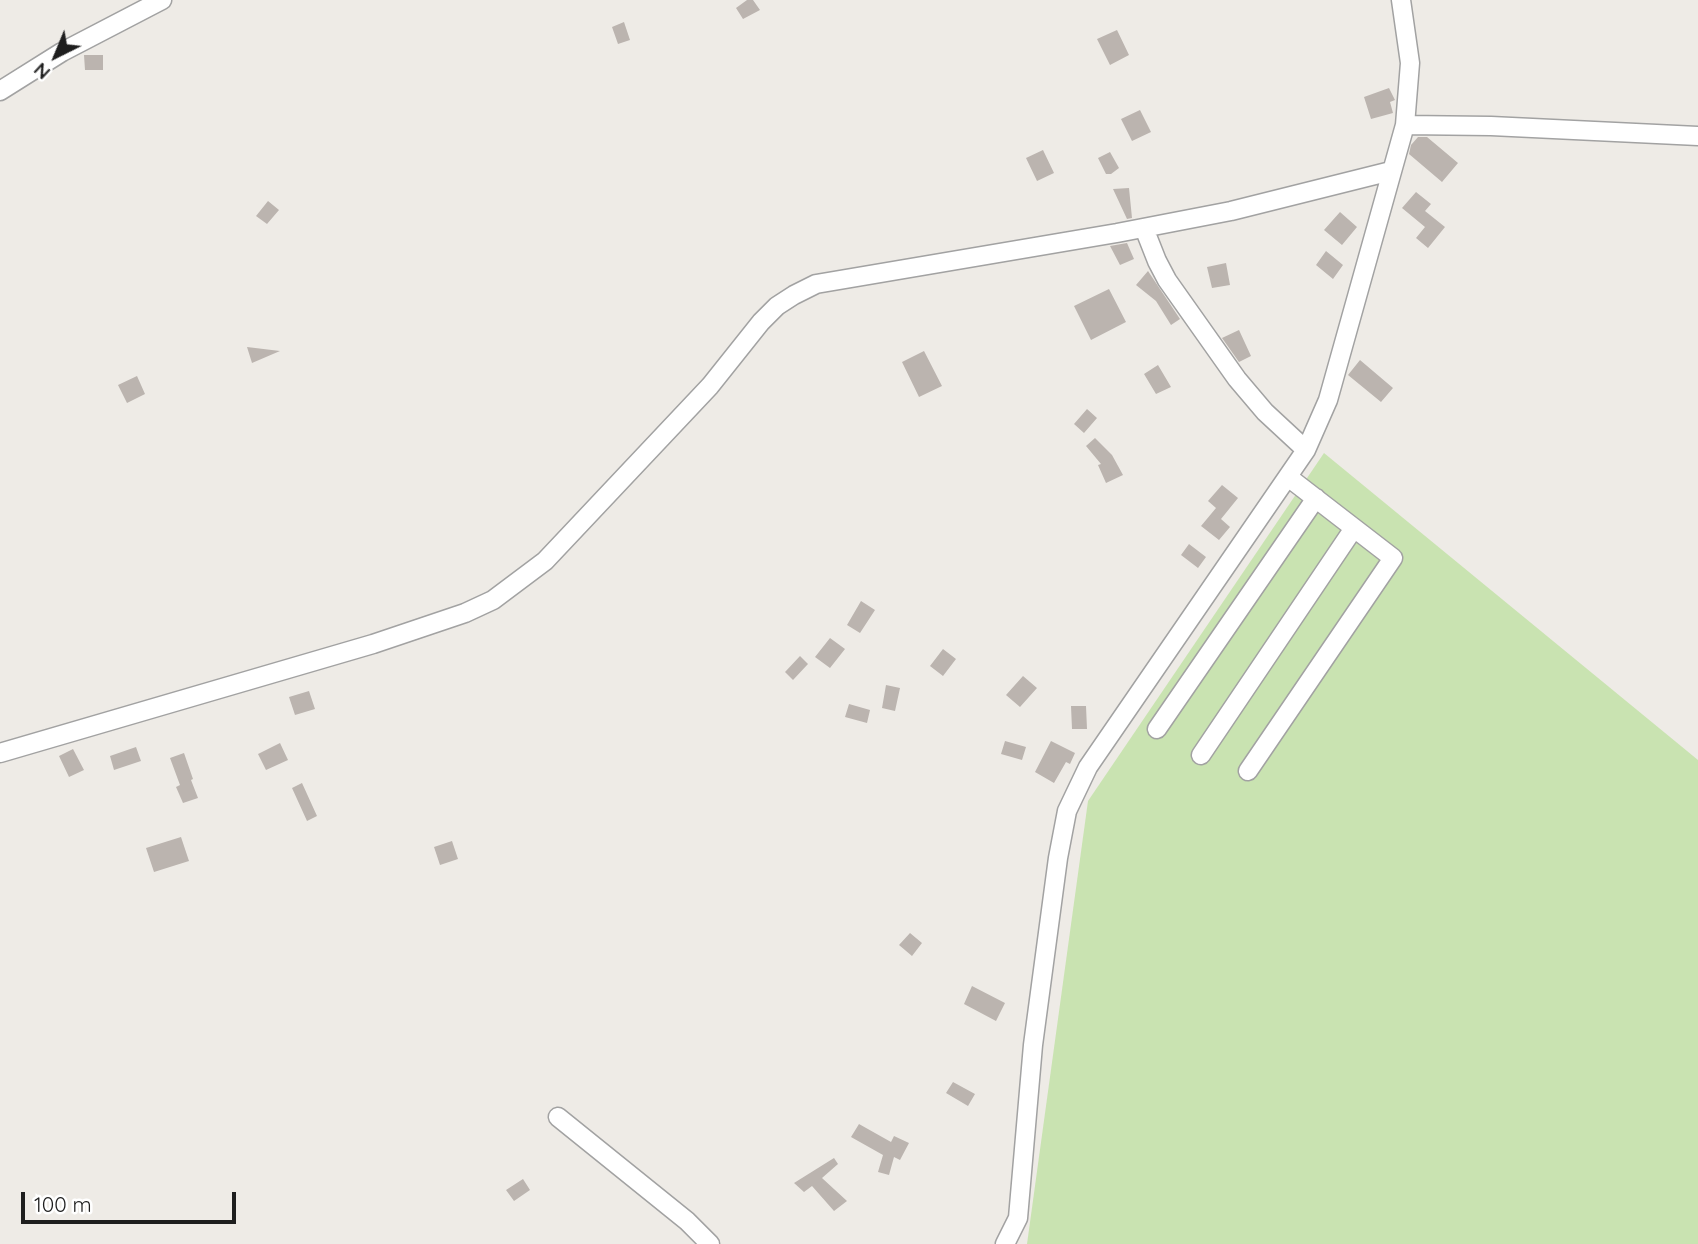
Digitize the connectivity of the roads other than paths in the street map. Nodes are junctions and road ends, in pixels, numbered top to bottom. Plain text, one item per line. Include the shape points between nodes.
1 (162, 0) edge
2 (1401, 0) edge
3 (0, 90) edge
4 (1405, 125) junction
5 (1698, 136) edge
6 (1391, 171) junction
7 (1144, 228) junction
8 (1306, 450) junction
9 (1288, 477) junction
10 (1316, 498) junction
11 (1354, 528) junction
12 (1157, 729) dead end
13 (0, 752) edge
14 (1201, 755) dead end
15 (1248, 771) dead end
16 (558, 1117) dead end
17 (710, 1244) edge
18 (1005, 1244) edge

1 - 3 street
2 - 4 street via 1410,63
4 - 5 street
4 - 6 street
6 - 7 street
6 - 8 street via 1328,400
7 - 8 street via 1167,280 1237,379
7 - 13 street via 816,284 761,321 710,386 544,561 493,600 373,643
8 - 9 street
9 - 10 street
9 - 18 street via 1088,767 1067,811 1033,1045 1018,1218
10 - 11 street
10 - 12 street
11 - 14 street
11 - 15 street via 1393,558
16 - 17 street

